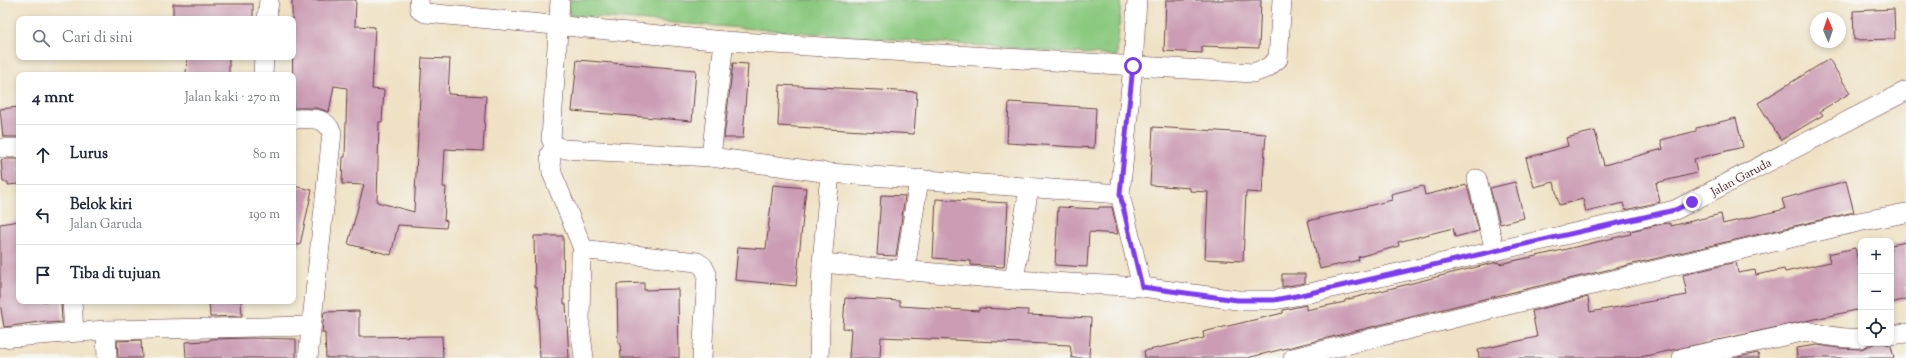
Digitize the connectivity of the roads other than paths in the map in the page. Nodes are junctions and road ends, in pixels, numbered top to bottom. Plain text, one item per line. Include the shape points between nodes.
1 (269, 0) edge
2 (419, 0) edge
3 (560, 0) edge
4 (1137, 0) edge
5 (1282, 0) edge
6 (267, 16) edge
7 (558, 26) junction
8 (724, 41) junction
9 (264, 60) edge
10 (1133, 66) junction
11 (263, 72) edge
12 (1906, 91) edge
13 (296, 119) edge
14 (555, 146) junction
15 (0, 148) edge
16 (16, 148) edge
17 (712, 157) junction
18 (830, 173) junction
19 (920, 179) junction
20 (1477, 179) dead end
21 (1029, 187) junction
22 (1120, 194) junction
23 (1906, 213) edge
24 (584, 251) junction
25 (1495, 251) junction
26 (822, 263) junction
27 (905, 270) junction
28 (1014, 280) junction
29 (1142, 287) junction
30 (72, 304) edge
31 (311, 326) junction
32 (106, 330) junction
33 (74, 331) junction
34 (1906, 333) edge
35 (1894, 335) edge
36 (0, 338) edge
37 (1858, 338) edge
38 (107, 358) edge
39 (308, 358) edge
40 (584, 358) edge
41 (702, 358) edge
42 (819, 358) edge
43 (1293, 358) edge
44 (1682, 358) edge

1 - 6 street
2 - 7 street via 420,10 426,13
3 - 7 street
4 - 10 street
5 - 10 street via 1278,59 1267,68 1253,73
7 - 8 street
7 - 14 street via 551,139
8 - 10 street
8 - 17 street
9 - 11 street
10 - 22 street
12 - 25 street, Jalan Garuda via 1675,210
13 - 31 street via 324,122 332,133
14 - 17 street via 563,149
14 - 24 street via 550,154 552,173
15 - 16 street
17 - 18 street
18 - 19 street
18 - 26 street
19 - 21 street
19 - 27 street
20 - 25 street
21 - 22 street
21 - 28 street
22 - 29 street
23 - 43 street via 1545,296
24 - 40 street via 581,255 580,327
24 - 41 street via 697,262 703,266 707,274
25 - 29 street, Jalan Garuda via 1274,300 1237,300
26 - 27 street, Jalan Garuda
26 - 42 street
27 - 28 street, Jalan Garuda
28 - 29 street, Jalan Garuda
30 - 33 street
31 - 32 street
31 - 39 street
32 - 33 street
32 - 38 street
33 - 36 street
34 - 35 street
37 - 44 street via 1844,339 1807,331

